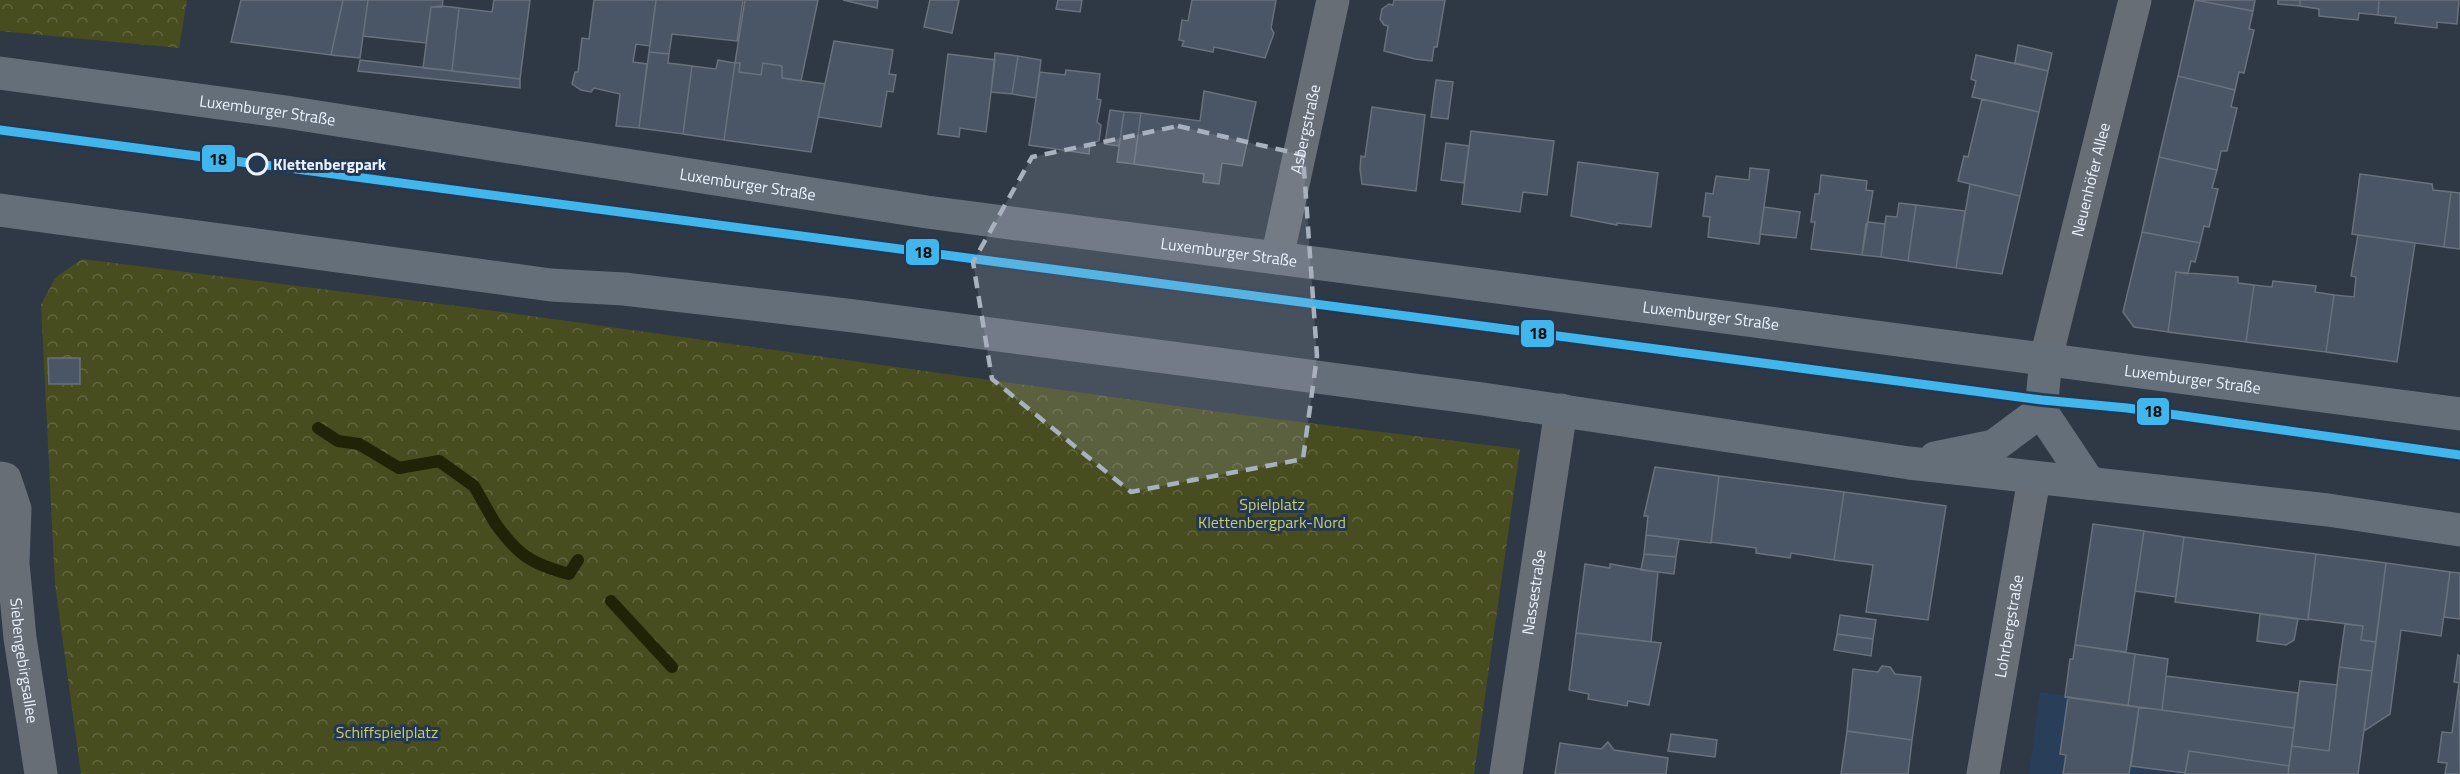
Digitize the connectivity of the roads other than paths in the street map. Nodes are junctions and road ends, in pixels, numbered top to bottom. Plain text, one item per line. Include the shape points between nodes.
1 (1333, 0) edge
2 (2135, 0) edge
3 (0, 73) edge
4 (0, 210) edge
5 (1277, 258) junction
6 (2046, 358) junction
7 (1561, 410) junction
8 (2041, 411) junction
9 (2460, 414) edge
10 (1909, 464) junction
11 (0, 478) edge
12 (2034, 479) junction
13 (2089, 483) junction
14 (2460, 530) edge
15 (41, 774) edge
16 (1506, 774) edge
17 (1983, 774) edge

1 - 5 street, Asbergstraße
2 - 6 street, Neuenhöfer Allee
3 - 5 main road, Luxemburger Straße via 298,114 927,212
4 - 7 main road via 551,285 624,289 854,315
5 - 6 main road, Luxemburger Straße
6 - 8 main road
6 - 9 main road, Luxemburger Straße
7 - 10 main road
7 - 16 street, Nassestraße
8 - 10 main road via 1994,446
8 - 13 main road
10 - 12 main road
11 - 15 street, Siebengebirgsallee via 5,479 15,510 13,563 20,639
12 - 13 main road
12 - 17 street, Lohrbergstraße
13 - 14 main road via 2328,510

